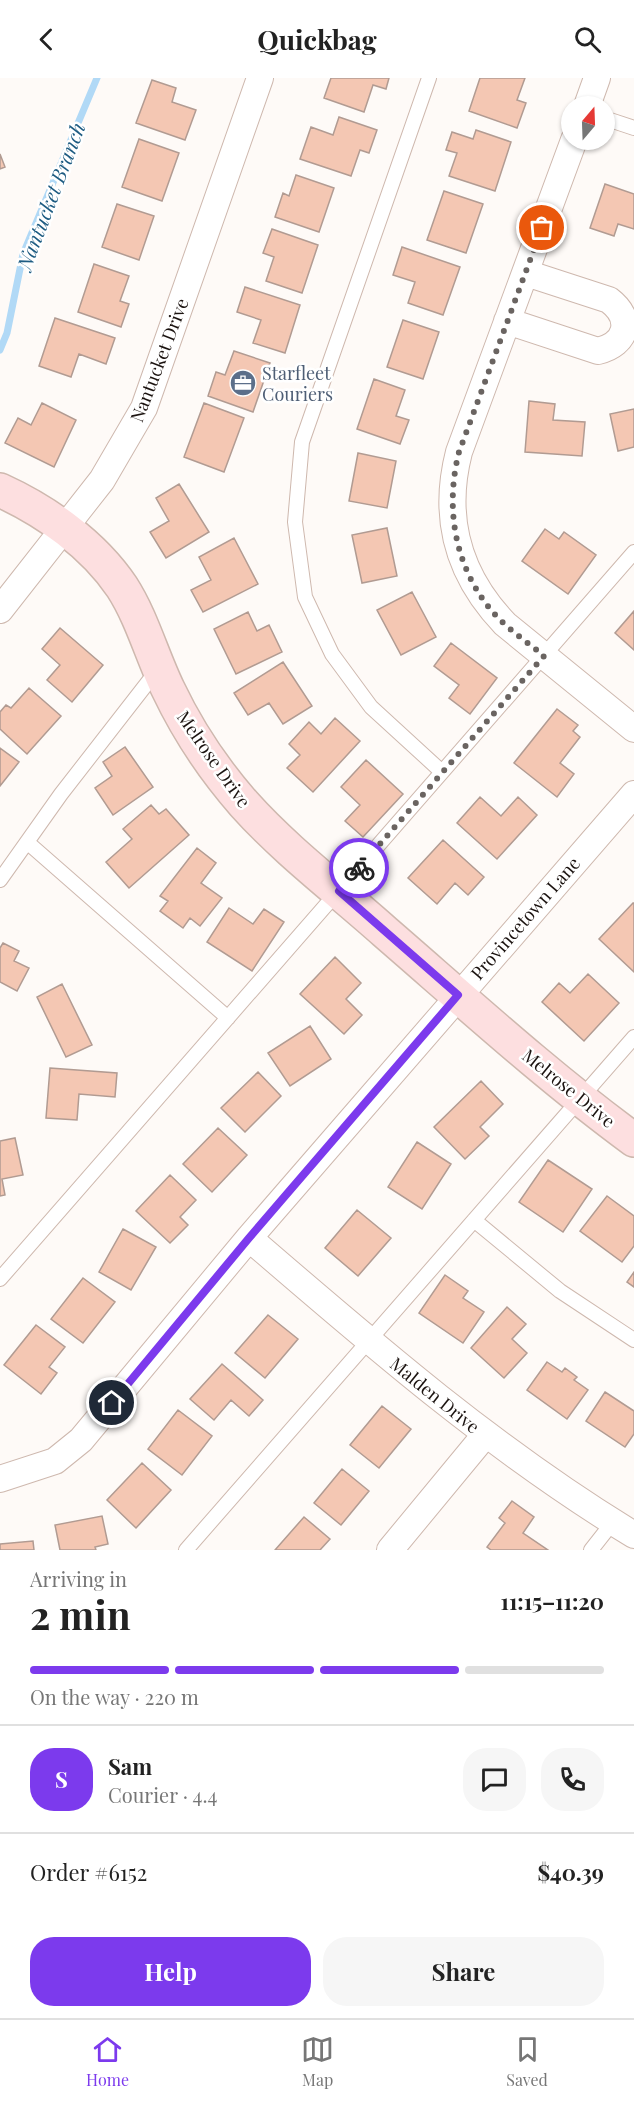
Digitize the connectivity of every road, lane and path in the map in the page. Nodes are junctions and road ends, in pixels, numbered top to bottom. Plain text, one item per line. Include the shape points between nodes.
1 (260, 78) edge
2 (429, 78) edge
3 (597, 78) edge
4 (590, 96) edge
5 (615, 121) edge
6 (634, 128) edge
7 (570, 150) edge
8 (526, 273) junction
9 (507, 321) junction
10 (0, 490) edge
11 (63, 527) junction
12 (634, 552) edge
13 (0, 610) edge
14 (544, 656) junction
15 (159, 668) junction
16 (634, 729) edge
17 (442, 772) junction
18 (634, 794) edge
19 (27, 842) junction
20 (0, 880) edge
21 (339, 891) junction
22 (458, 995) junction
23 (228, 1018) junction
24 (634, 1037) edge
25 (579, 1100) junction
26 (634, 1140) edge
27 (474, 1220) junction
28 (249, 1238) junction
29 (0, 1279) edge
30 (634, 1340) edge
31 (368, 1341) junction
32 (485, 1435) junction
33 (0, 1479) edge
34 (623, 1528) edge
35 (186, 1550) edge
36 (390, 1550) edge
37 (591, 1550) edge

1 - 11 street, Nantucket Drive via 144,408 102,480
2 - 17 lane via 302,442 295,522 304,597 332,654 371,707
3 - 4 street
5 - 6 lane
7 - 8 street
8 - 9 street
8 - 9 street via 609,300 621,311 622,337 598,351
9 - 14 street via 459,452 452,480 452,519 468,574 490,609
10 - 11 street, Melrose Drive via 38,508
11 - 13 street, Nantucket Drive
11 - 15 street, Melrose Drive via 122,588
12 - 14 lane
14 - 16 street
14 - 17 lane
15 - 19 lane
15 - 21 street, Melrose Drive via 196,739 243,803
17 - 21 lane
18 - 22 street, Provincetown Lane
19 - 20 lane
19 - 23 lane
21 - 22 street, Melrose Drive
21 - 23 lane
22 - 25 street, Melrose Drive
22 - 28 street, Provincetown Lane
23 - 29 lane
24 - 25 lane
25 - 26 street, Melrose Drive
25 - 27 lane
27 - 30 lane via 560,1291
27 - 31 lane
28 - 31 street, Malden Drive
28 - 33 street, Provincetown Lane via 81,1440 55,1461
31 - 32 street, Malden Drive
31 - 35 lane
32 - 34 street, Malden Drive
32 - 36 street
34 - 37 lane

